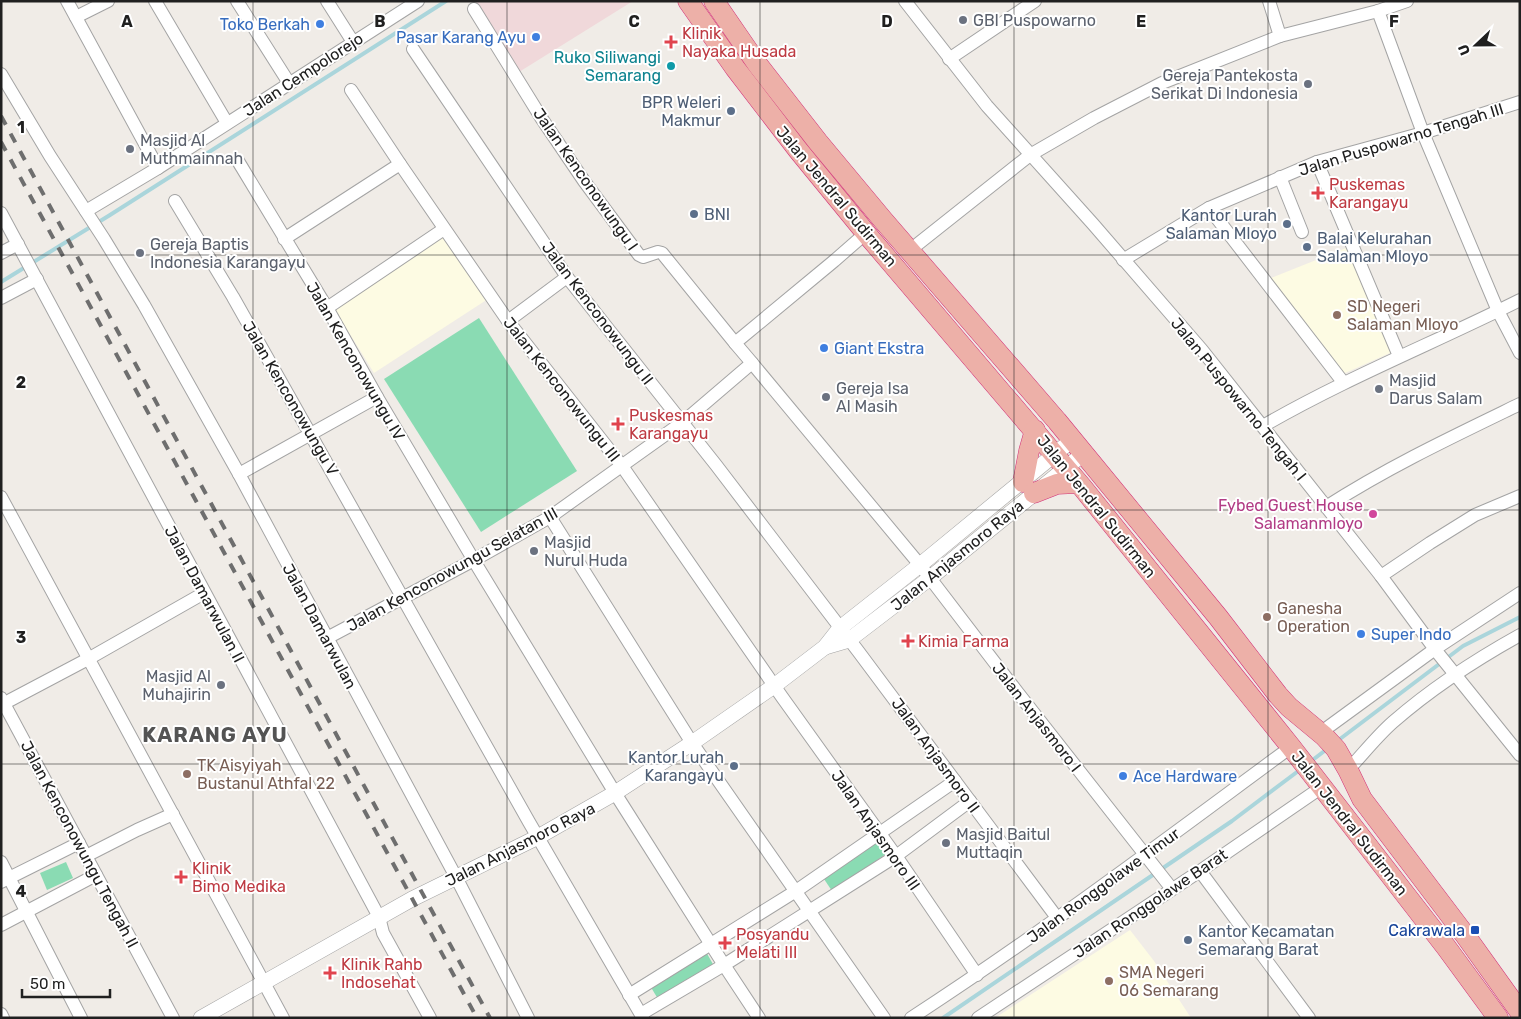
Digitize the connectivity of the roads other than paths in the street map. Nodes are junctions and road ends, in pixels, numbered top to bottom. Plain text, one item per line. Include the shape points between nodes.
1 (67, 1) edge
2 (108, 1) edge
3 (155, 1) edge
4 (237, 1) edge
5 (327, 1) edge
6 (417, 1) edge
7 (688, 1) edge
8 (714, 1) edge
9 (1036, 1) edge
10 (1269, 1) edge
11 (1407, 1) edge
12 (907, 2) edge
13 (474, 9) dead end
14 (1378, 11) junction
15 (76, 17) junction
16 (1280, 36) junction
17 (353, 42) junction
18 (413, 49) dead end
19 (949, 59) junction
20 (1, 74) edge
21 (289, 84) junction
22 (351, 90) dead end
23 (1520, 102) edge
24 (227, 123) junction
25 (1423, 134) junction
26 (1030, 155) junction
27 (238, 161) dead end
28 (1317, 162) junction
29 (400, 164) junction
30 (158, 168) junction
31 (1280, 177) junction
32 (176, 201) dead end
33 (1209, 208) junction
34 (1, 213) edge
35 (88, 213) junction
36 (444, 229) junction
37 (1302, 232) dead end
38 (866, 233) junction
39 (284, 239) junction
40 (18, 244) junction
41 (909, 251) junction
42 (1, 253) edge
43 (1123, 260) junction
44 (34, 274) junction
45 (567, 277) junction
46 (1, 298) edge
47 (1520, 300) edge
48 (327, 308) junction
49 (1498, 311) junction
50 (508, 321) junction
51 (736, 343) junction
52 (1520, 354) edge
53 (1399, 356) junction
54 (752, 363) junction
55 (1344, 382) junction
56 (377, 397) junction
57 (1520, 404) edge
58 (683, 422) junction
59 (1263, 426) junction
60 (1034, 430) junction
61 (312, 434) junction
62 (1078, 447) junction
63 (622, 466) junction
64 (1066, 468) junction
65 (239, 474) junction
66 (1028, 488) junction
67 (1520, 496) edge
68 (1, 497) edge
69 (1326, 507) junction
70 (550, 517) junction
71 (474, 560) junction
72 (920, 565) junction
73 (1381, 576) junction
74 (930, 578) junction
75 (204, 593) junction
76 (1520, 593) edge
77 (403, 598) junction
78 (845, 634) junction
79 (1520, 635) edge
80 (327, 638) junction
81 (1436, 651) junction
82 (88, 659) junction
83 (1453, 672) junction
84 (774, 686) junction
85 (2, 702) edge
86 (1322, 734) junction
87 (692, 743) junction
88 (1295, 752) junction
89 (1520, 755) edge
90 (1346, 766) junction
91 (955, 781) junction
92 (1320, 785) junction
93 (615, 793) junction
94 (970, 802) junction
95 (173, 814) junction
96 (880, 834) junction
97 (538, 837) junction
98 (79, 843) junction
99 (86, 856) junction
100 (896, 856) junction
101 (1147, 858) junction
102 (1, 862) edge
103 (1200, 871) junction
104 (96, 875) junction
105 (456, 877) junction
106 (5, 880) edge
107 (1170, 886) junction
108 (796, 891) junction
109 (26, 911) junction
110 (811, 911) junction
111 (379, 917) junction
112 (1058, 919) junction
113 (1, 925) edge
114 (710, 943) junction
115 (724, 965) junction
116 (977, 975) junction
117 (264, 982) junction
118 (629, 995) junction
119 (1520, 1012) edge
120 (1, 1014) edge
121 (642, 1016) edge
122 (3, 1018) edge
123 (81, 1018) edge
124 (173, 1018) edge
125 (201, 1018) edge
126 (283, 1018) edge
127 (430, 1018) edge
128 (528, 1018) edge
129 (759, 1018) edge
130 (884, 1018) edge
131 (912, 1018) edge
132 (978, 1018) edge
133 (1309, 1018) edge
134 (1498, 1018) edge

1 - 15 street
2 - 15 street
3 - 24 street
4 - 21 street
5 - 17 street
6 - 17 street, Jalan Cempolorejo
7 - 38 highway, Jalan Jendral Sudirman via 735,68
8 - 41 highway, Jalan Jendral Sudirman via 800,119
9 - 19 street
10 - 16 street
11 - 14 street
12 - 19 street, Jalan Puspowarno Tengah I
13 - 51 street, Jalan Kenconowungu I via 542,119 639,255 662,253
14 - 16 street
14 - 25 street
15 - 30 street
16 - 26 street via 1162,83
17 - 21 street, Jalan Cempolorejo
18 - 45 street, Jalan Kenconowungu II
19 - 26 street, Jalan Puspowarno Tengah I
20 - 35 street, Jalan Damarwulan
21 - 24 street, Jalan Cempolorejo
22 - 29 street, Jalan Kenconowungu III
23 - 25 street, Jalan Puspowarno Tengah III
24 - 30 street, Jalan Cempolorejo
25 - 28 street, Jalan Puspowarno Tengah III
25 - 49 street
26 - 41 street
26 - 43 street, Jalan Puspowarno Tengah I
27 - 39 street, Jalan Kenconowungu IV
28 - 31 street, Jalan Puspowarno Tengah III
28 - 53 street
29 - 36 street, Jalan Kenconowungu III
29 - 39 street
30 - 35 street, Jalan Cempolorejo
31 - 33 street, Jalan Puspowarno Tengah III
31 - 37 street
32 - 61 street, Jalan Kenconowungu V
33 - 43 street, Jalan Puspowarno Tengah III
33 - 55 street
34 - 40 street, Jalan Damarwulan II
35 - 65 street, Jalan Damarwulan
36 - 48 street
36 - 50 street, Jalan Kenconowungu III
38 - 51 street
38 - 60 highway, Jalan Jendral Sudirman
39 - 48 street, Jalan Kenconowungu IV
40 - 42 street
40 - 44 street, Jalan Damarwulan II
41 - 62 highway, Jalan Jendral Sudirman
43 - 59 street, Jalan Puspowarno Tengah I
44 - 46 street
44 - 75 street, Jalan Damarwulan II
45 - 50 street
45 - 58 street, Jalan Kenconowungu II
47 - 49 street
48 - 56 street, Jalan Kenconowungu IV
49 - 52 street
49 - 53 street
50 - 63 street, Jalan Kenconowungu III
51 - 54 street
53 - 55 street
54 - 58 street, Jalan Kenconowungu Selatan III
54 - 72 street
55 - 59 street
56 - 61 street
56 - 71 street, Jalan Kenconowungu IV
57 - 69 street via 1430,447
58 - 63 street, Jalan Kenconowungu Selatan III
58 - 78 street, Jalan Kenconowungu II
59 - 69 street, Jalan Puspowarno Tengah I
60 - 64 highway, Jalan Jendral Sudirman
60 - 66 highway via 1029,451
61 - 65 street
61 - 77 street, Jalan Kenconowungu V
62 - 64 street, Jalan Anjasmoro Raya
62 - 86 highway, Jalan Jendral Sudirman via 1278,695
63 - 70 street, Jalan Kenconowungu Selatan III
63 - 84 street, Jalan Kenconowungu III
64 - 66 street, Jalan Anjasmoro Raya
64 - 66 highway via 1057,484
64 - 88 highway, Jalan Jendral Sudirman
65 - 80 street, Jalan Damarwulan
66 - 72 street, Jalan Anjasmoro Raya
66 - 74 street, Jalan Anjasmoro Raya
67 - 73 street via 1475,516
68 - 82 street
69 - 73 street, Jalan Puspowarno Tengah I
70 - 71 street, Jalan Kenconowungu Selatan III
70 - 87 street
71 - 77 street, Jalan Kenconowungu Selatan III
71 - 93 street
72 - 74 street, Jalan Anjasmoro I
72 - 78 street, Jalan Anjasmoro Raya
73 - 81 street, Jalan Puspowarno Tengah I
74 - 78 street, Jalan Anjasmoro Raya
74 - 101 street, Jalan Anjasmoro I
75 - 82 street
75 - 111 street, Jalan Damarwulan II
76 - 81 street
77 - 80 street, Jalan Kenconowungu Selatan III
77 - 97 street, Jalan Kenconowungu V
78 - 84 street, Jalan Anjasmoro Raya
78 - 91 street, Jalan Anjasmoro II
79 - 83 street
80 - 105 street, Jalan Damarwulan
81 - 83 street, Jalan Puspowarno Tengah I
81 - 86 street
82 - 85 street
82 - 95 street
83 - 89 street, Jalan Puspowarno Tengah I
83 - 90 street via 1392,722
84 - 87 street, Jalan Anjasmoro Raya
84 - 96 street, Jalan Anjasmoro III
85 - 98 street, Jalan Kenconowungu Tengah II
86 - 90 highway, Jalan Jendral Sudirman
87 - 93 street, Jalan Anjasmoro Raya
87 - 108 street
88 - 92 highway, Jalan Jendral Sudirman
88 - 101 street, Jalan Ronggolawe Timur
90 - 119 highway, Jalan Jendral Sudirman via 1362,799
91 - 94 street, Jalan Anjasmoro II
91 - 96 street
92 - 103 street, Jalan Ronggolawe Barat
92 - 134 highway, Jalan Jendral Sudirman
93 - 97 street, Jalan Anjasmoro Raya
93 - 114 street
94 - 100 street
94 - 112 street, Jalan Anjasmoro II
95 - 99 street
95 - 117 street
96 - 100 street, Jalan Anjasmoro III
96 - 108 street
97 - 105 street, Jalan Anjasmoro Raya
97 - 118 street, Jalan Kenconowungu V
98 - 99 street, Jalan Kenconowungu Tengah II
98 - 106 street
99 - 104 street, Jalan Kenconowungu Tengah II
100 - 110 street
100 - 116 street, Jalan Anjasmoro III
101 - 107 street, Jalan Anjasmoro I
101 - 112 street, Jalan Ronggolawe Timur
102 - 106 street
103 - 107 street, Jalan Ronggolawe Barat
103 - 133 street
104 - 109 street
104 - 124 street, Jalan Kenconowungu Tengah II
105 - 111 street, Jalan Anjasmoro Raya
105 - 128 street, Jalan Damarwulan
106 - 109 street
107 - 132 street, Jalan Ronggolawe Barat
108 - 110 street
108 - 114 street
109 - 113 street
109 - 123 street
110 - 115 street
110 - 130 street
111 - 117 street, Jalan Anjasmoro Raya
111 - 127 street, Jalan Damarwulan II via 383,933
112 - 116 street, Jalan Ronggolawe Timur
114 - 115 street
114 - 118 street
115 - 121 street
115 - 129 street
116 - 131 street, Jalan Ronggolawe Timur
117 - 125 street, Jalan Anjasmoro Raya
117 - 126 street
118 - 121 street, Jalan Kenconowungu V
120 - 122 street

